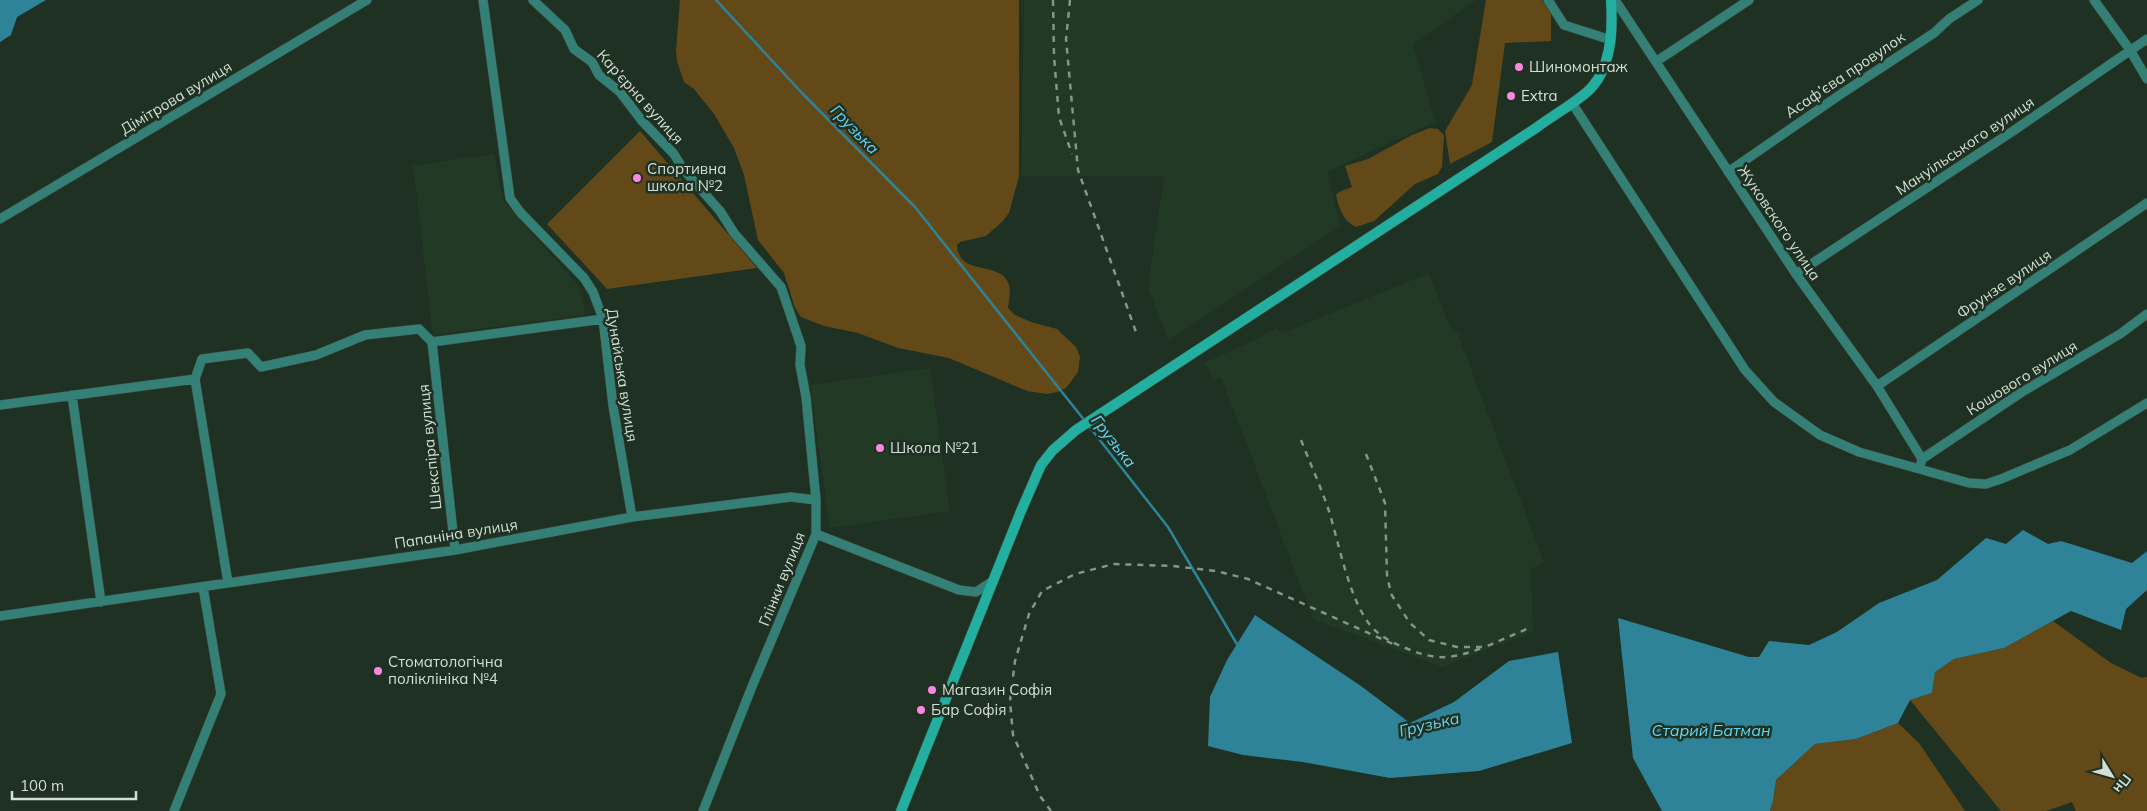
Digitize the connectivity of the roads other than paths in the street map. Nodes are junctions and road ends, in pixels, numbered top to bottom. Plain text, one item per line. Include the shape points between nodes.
1 (366, 0) edge
2 (483, 0) edge
3 (532, 0) edge
4 (1548, 0) edge
5 (1611, 0) edge
6 (1615, 0) edge
7 (1749, 0) edge
8 (1978, 0) edge
9 (2094, 0) edge
10 (2147, 39) edge
11 (1611, 40) junction
12 (2130, 50) junction
13 (1657, 60) junction
14 (2147, 79) edge
15 (1572, 103) junction
16 (1728, 172) junction
17 (2147, 203) edge
18 (0, 219) edge
19 (1796, 274) junction
20 (782, 287) joint
21 (2147, 314) edge
22 (603, 320) junction
23 (432, 342) junction
24 (195, 379) junction
25 (1877, 386) junction
26 (72, 395) junction
27 (2147, 403) edge
28 (0, 406) edge
29 (1922, 459) junction
30 (1920, 470) junction
31 (816, 500) junction
32 (632, 517) junction
33 (816, 534) junction
34 (455, 550) junction
35 (993, 581) junction
36 (228, 583) junction
37 (204, 587) junction
38 (101, 602) junction
39 (0, 616) edge
40 (174, 811) edge
41 (702, 811) edge
42 (901, 811) edge

1 - 18 street, Дімітрова вулиця
2 - 22 street, Дунайська вулиця via 510,198 584,278
3 - 20 street, Кар’єрна вулиця via 565,30 574,49 592,62 599,75 620,92
4 - 11 street via 1564,25
5 - 11 street
6 - 13 street, Жуковского улица
7 - 13 street
8 - 16 street, Асаф’єва провулок
9 - 12 street
10 - 12 street, Мануільського вулиця
11 - 15 street via 1598,76 1588,91
12 - 14 street
12 - 19 street, Мануільського вулиця
13 - 16 street, Жуковского улица
15 - 30 street via 1745,370 1774,402 1820,435 1859,452
15 - 35 street via 1076,430 1052,450 1041,466
16 - 19 street, Жуковского улица
17 - 25 street, Фрунзе вулиця
19 - 25 street, Жуковского улица
20 - 31 street, Глінки вулиця via 801,346 800,365
21 - 29 street, Кошового вулиця
22 - 23 street
22 - 32 street, Дунайська вулиця via 613,406
23 - 24 street via 419,329 365,335 316,355 261,367 248,353 202,359
23 - 34 street, Шекспіра вулиця
24 - 26 street
24 - 36 street
25 - 29 street, Жуковского улица
26 - 28 street
26 - 38 street
27 - 30 street via 2070,450 1986,484
29 - 30 street
31 - 32 street, Папаніна вулиця via 791,497
31 - 33 street, Глінки вулиця
32 - 34 street, Папаніна вулиця
33 - 35 street via 959,590 976,592
33 - 41 street, Глінки вулиця
34 - 36 street, Папаніна вулиця
35 - 42 street
36 - 37 street, Папаніна вулиця
37 - 38 street, Папаніна вулиця
37 - 40 street via 221,694
38 - 39 street, Папаніна вулиця

